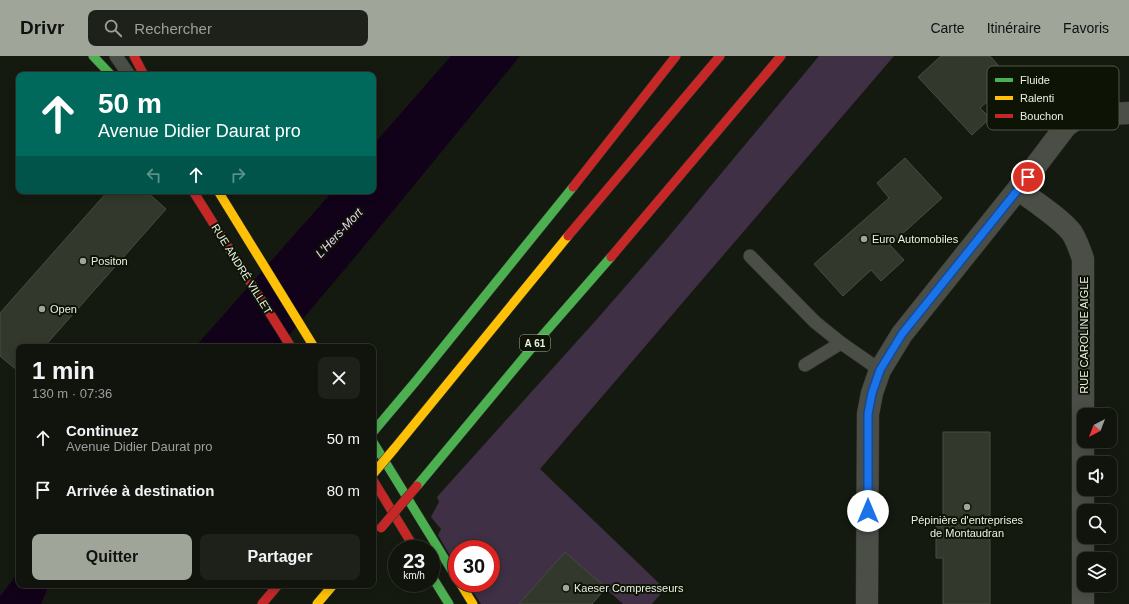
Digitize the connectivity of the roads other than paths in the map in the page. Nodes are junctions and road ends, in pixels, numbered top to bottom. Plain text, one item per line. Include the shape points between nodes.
1 (93, 56) edge
2 (116, 56) edge
3 (134, 56) edge
4 (676, 56) edge
5 (720, 56) edge
6 (780, 56) edge
7 (108, 72) edge
8 (127, 72) edge
9 (142, 72) edge
10 (1063, 130) edge
11 (1018, 189) junction
12 (196, 194) edge
13 (207, 194) edge
14 (219, 194) edge
15 (228, 226) junction
16 (750, 256) dead end
17 (840, 343) junction
18 (289, 344) edge
19 (300, 344) edge
20 (312, 344) edge
21 (805, 365) dead end
22 (880, 370) junction
23 (376, 428) edge
24 (376, 448) edge
25 (376, 467) edge
26 (376, 470) edge
27 (376, 484) edge
28 (414, 528) junction
29 (379, 530) dead end
30 (415, 540) edge
31 (421, 540) edge
32 (448, 568) edge
33 (440, 570) edge
34 (275, 588) edge
35 (330, 588) edge
36 (440, 590) edge
37 (466, 592) edge
38 (262, 604) edge
39 (317, 604) edge
40 (449, 604) edge
41 (461, 604) edge
42 (473, 604) edge
43 (868, 604) edge
44 (1084, 604) edge

1 - 7 main road
2 - 8 lane
3 - 9 main road
4 - 23 main road via 563,200
5 - 26 main road, bridge via 535,275
6 - 29 main road, A 61, bridge
10 - 11 street
11 - 22 street via 902,334
11 - 44 street, RUE CAROLINE AIGLE via 1071,232 1083,259
12 - 15 main road, RUE ANDRÉ VILLET
13 - 15 lane, RUE ANDRÉ VILLET
14 - 15 main road, RUE ANDRÉ VILLET
15 - 18 main road, RUE ANDRÉ VILLET
15 - 19 lane, RUE ANDRÉ VILLET
15 - 20 main road, RUE ANDRÉ VILLET
16 - 17 lane via 815,322
17 - 21 lane
17 - 22 lane
22 - 43 street via 868,414
24 - 28 main road
25 - 28 lane
27 - 28 main road
28 - 30 main road
28 - 31 lane
28 - 32 main road
33 - 41 lane
34 - 38 main road
35 - 39 main road
36 - 40 main road
37 - 42 main road

